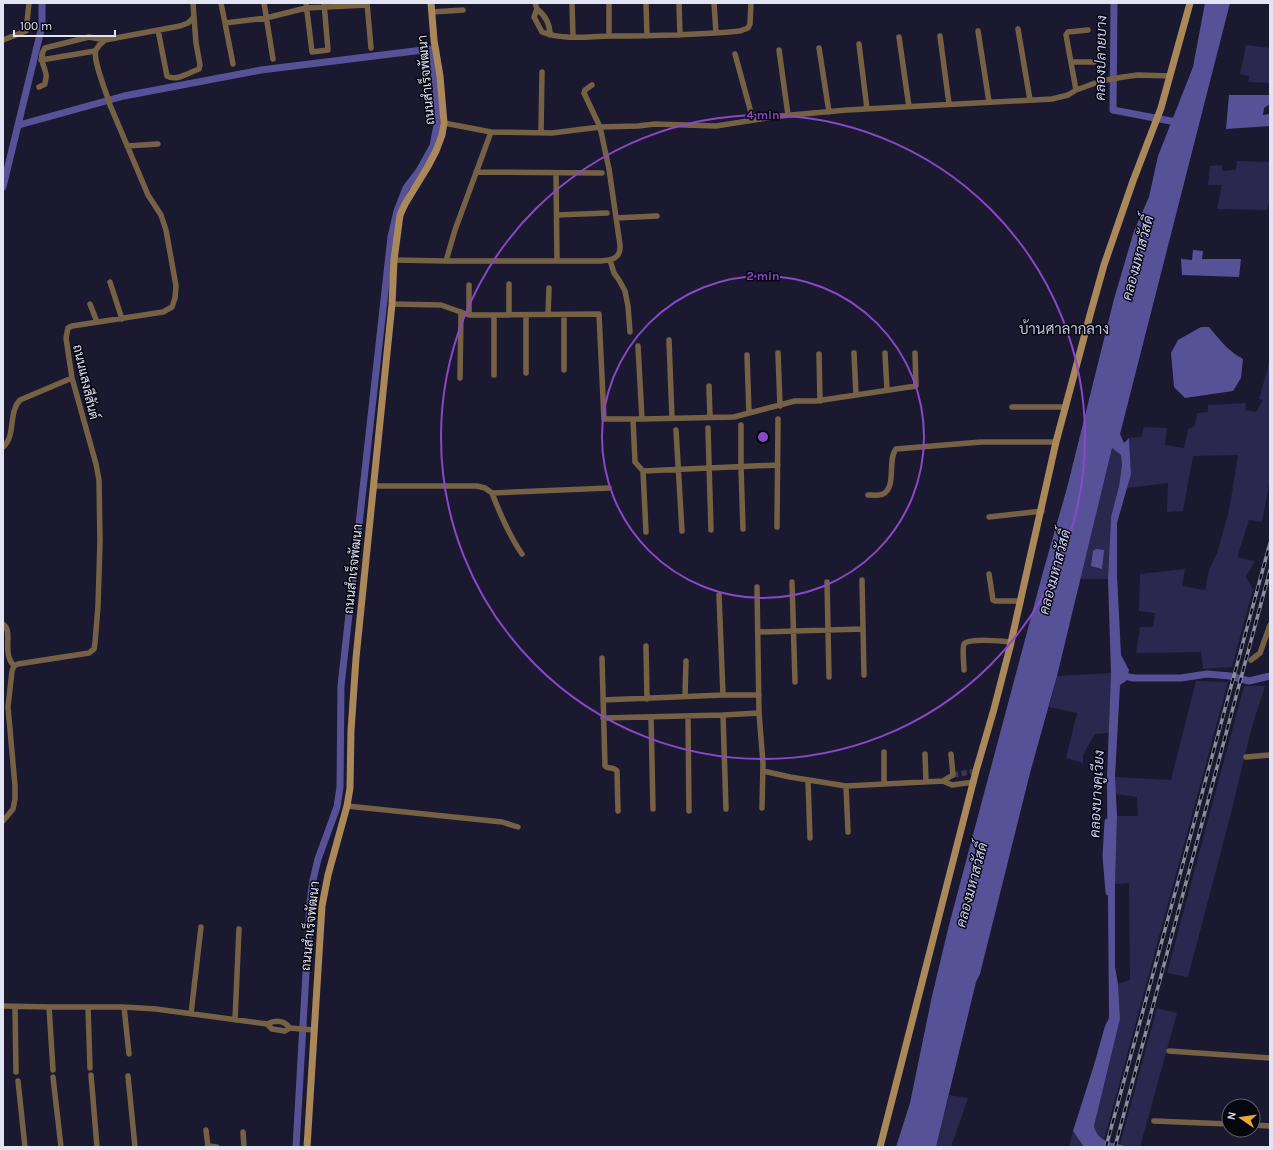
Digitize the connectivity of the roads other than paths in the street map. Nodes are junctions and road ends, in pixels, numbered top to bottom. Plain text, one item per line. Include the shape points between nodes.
1 (29, 3) edge
2 (193, 3) edge
3 (221, 3) edge
4 (264, 3) edge
5 (431, 3) edge
6 (536, 3) edge
7 (572, 3) edge
8 (609, 3) edge
9 (646, 3) edge
10 (679, 3) edge
11 (714, 3) edge
12 (751, 3) edge
13 (1190, 3) edge
14 (367, 4) edge
15 (324, 5) edge
16 (306, 6) edge
17 (537, 9) junction
18 (463, 10) dead end
19 (432, 12) junction
20 (194, 17) junction
21 (266, 18) junction
22 (225, 23) junction
23 (1018, 29) dead end
24 (158, 30) junction
25 (1088, 30) dead end
26 (978, 31) dead end
27 (716, 33) junction
28 (550, 35) junction
29 (680, 35) junction
30 (609, 36) junction
31 (647, 36) junction
32 (940, 36) dead end
33 (573, 37) junction
34 (899, 37) dead end
35 (3, 40) edge
36 (105, 40) junction
37 (859, 44) dead end
38 (371, 48) dead end
39 (819, 48) dead end
40 (779, 50) dead end
41 (96, 51) junction
42 (735, 54) dead end
43 (273, 59) dead end
44 (41, 60) junction
45 (1071, 62) junction
46 (1094, 62) dead end
47 (233, 64) dead end
48 (542, 72) dead end
49 (1170, 76) junction
50 (592, 86) dead end
51 (40, 87) dead end
52 (1076, 90) junction
53 (1030, 100) junction
54 (989, 102) junction
55 (949, 104) junction
56 (909, 106) junction
57 (867, 109) junction
58 (829, 112) junction
59 (788, 115) junction
60 (753, 120) junction
61 (444, 123) junction
62 (600, 127) junction
63 (491, 132) junction
64 (541, 132) junction
65 (158, 144) dead end
66 (127, 146) junction
67 (476, 172) junction
68 (556, 173) junction
69 (602, 173) dead end
70 (607, 213) dead end
71 (556, 215) junction
72 (657, 216) dead end
73 (616, 218) junction
74 (394, 260) junction
75 (610, 260) junction
76 (446, 261) junction
77 (557, 261) junction
78 (110, 282) dead end
79 (509, 284) dead end
80 (469, 285) dead end
81 (549, 288) dead end
82 (90, 304) dead end
83 (392, 304) junction
84 (461, 312) junction
85 (470, 315) junction
86 (494, 315) junction
87 (509, 315) junction
88 (526, 315) junction
89 (548, 315) junction
90 (564, 315) junction
91 (122, 319) junction
92 (97, 322) junction
93 (630, 332) dead end
94 (669, 340) dead end
95 (638, 346) dead end
96 (778, 353) dead end
97 (854, 353) dead end
98 (885, 353) dead end
99 (915, 353) dead end
100 (819, 354) dead end
101 (747, 355) dead end
102 (564, 370) dead end
103 (526, 373) dead end
104 (494, 375) dead end
105 (72, 378) junction
106 (460, 378) dead end
107 (709, 386) dead end
108 (887, 390) junction
109 (856, 395) junction
110 (820, 400) junction
111 (780, 406) junction
112 (1012, 407) dead end
113 (1066, 407) junction
114 (749, 413) junction
115 (710, 417) junction
116 (672, 418) junction
117 (633, 419) junction
118 (642, 419) junction
119 (778, 419) dead end
120 (741, 425) dead end
121 (708, 428) dead end
122 (676, 430) dead end
123 (1056, 442) junction
124 (3, 447) edge
125 (778, 465) junction
126 (741, 467) junction
127 (708, 469) junction
128 (677, 470) junction
129 (643, 471) junction
130 (373, 486) junction
131 (609, 488) dead end
132 (492, 493) junction
133 (868, 495) dead end
134 (1042, 511) junction
135 (989, 517) dead end
136 (777, 527) dead end
137 (742, 529) dead end
138 (711, 530) dead end
139 (682, 531) dead end
140 (646, 532) dead end
141 (522, 554) dead end
142 (989, 574) dead end
143 (862, 580) dead end
144 (792, 582) dead end
145 (827, 582) dead end
146 (757, 587) dead end
147 (719, 595) dead end
148 (1021, 601) junction
149 (3, 624) edge
150 (1270, 625) edge
151 (863, 629) junction
152 (828, 630) junction
153 (758, 632) junction
154 (793, 632) junction
155 (1012, 642) junction
156 (646, 646) dead end
157 (602, 658) dead end
158 (1251, 660) dead end
159 (686, 661) dead end
160 (14, 666) junction
161 (964, 670) dead end
162 (864, 675) dead end
163 (829, 677) dead end
164 (795, 682) dead end
165 (723, 695) junction
166 (759, 695) junction
167 (686, 696) junction
168 (647, 698) junction
169 (603, 700) junction
170 (759, 713) junction
171 (723, 715) junction
172 (688, 716) junction
173 (650, 717) junction
174 (603, 718) junction
175 (884, 752) dead end
176 (925, 754) dead end
177 (951, 754) dead end
178 (1270, 755) edge
179 (1246, 756) dead end
180 (763, 771) junction
181 (808, 780) junction
182 (926, 782) junction
183 (944, 782) junction
184 (974, 782) junction
185 (884, 784) junction
186 (846, 786) junction
187 (347, 806) junction
188 (762, 808) dead end
189 (653, 809) dead end
190 (726, 809) dead end
191 (618, 811) dead end
192 (690, 811) dead end
193 (3, 821) edge
194 (518, 827) dead end
195 (848, 832) dead end
196 (810, 838) dead end
197 (200, 927) dead end
198 (239, 929) dead end
199 (3, 1006) edge
200 (14, 1007) junction
201 (49, 1007) junction
202 (88, 1007) junction
203 (124, 1007) junction
204 (190, 1014) junction
205 (235, 1020) junction
206 (314, 1030) junction
207 (1169, 1051) dead end
208 (129, 1054) dead end
209 (1270, 1058) edge
210 (90, 1068) dead end
211 (53, 1070) dead end
212 (16, 1072) dead end
213 (91, 1075) dead end
214 (128, 1076) dead end
215 (53, 1077) dead end
216 (18, 1081) dead end
217 (1154, 1122) dead end
218 (1221, 1124) edge
219 (206, 1130) dead end
220 (243, 1132) dead end
221 (25, 1147) edge
222 (61, 1147) edge
223 (97, 1147) edge
224 (135, 1147) edge
225 (208, 1147) edge
226 (217, 1147) edge
227 (244, 1147) edge
228 (307, 1147) edge
229 (880, 1147) edge

1 - 35 street via 26,31
2 - 20 street
3 - 22 street
4 - 21 street
5 - 19 street, ถนนสำเร็จพัฒนา
6 - 17 street
7 - 33 street
8 - 30 street
9 - 31 street
10 - 29 street
11 - 27 street
12 - 27 street via 748,28
13 - 49 street
14 - 15 street
14 - 38 street
15 - 16 street
15 - 16 street via 328,50 312,52
16 - 21 street
17 - 28 street via 544,14 550,26
17 - 28 street via 534,17 542,32
18 - 19 street
19 - 61 street, ถนนสำเร็จพัฒนา
20 - 24 street via 180,26
20 - 24 street via 199,69 176,78 167,76
21 - 22 street
21 - 43 street
22 - 47 street
23 - 53 street
24 - 36 street
25 - 45 street via 1066,33
26 - 54 street
27 - 29 street
28 - 33 street
29 - 31 street
30 - 31 street
30 - 33 street
32 - 55 street
34 - 56 street
36 - 41 street
36 - 44 street via 89,37 45,48
37 - 57 street
39 - 58 street
40 - 59 street
41 - 44 street
41 - 66 street, ถนนแสงสีสันต์ via 98,68 110,105
42 - 60 street
44 - 51 street via 46,74 45,84
45 - 46 street
45 - 52 street
48 - 64 street
49 - 52 street via 1123,77
49 - 113 street via 1161,108 1104,265
50 - 62 street via 584,93
52 - 53 street via 1052,99
53 - 54 street
54 - 55 street
55 - 56 street
56 - 57 street
57 - 58 street
58 - 59 street
59 - 60 street
60 - 62 street via 716,126 655,124
61 - 63 street
61 - 74 street, ถนนสำเร็จพัฒนา via 436,150 400,215
62 - 64 street
62 - 73 street
63 - 64 street
63 - 67 street
65 - 66 street
66 - 91 street, ถนนแสงสีสันต์ via 148,195 161,215 176,286 172,307 163,312
67 - 68 street
67 - 76 street
68 - 69 street
68 - 71 street
70 - 71 street
71 - 77 street
72 - 73 street
73 - 75 street via 620,251 618,256
74 - 76 street
74 - 83 street, ถนนสำเร็จพัฒนา
75 - 77 street
75 - 93 street via 614,273 625,291
76 - 77 street
78 - 91 street
79 - 87 street
80 - 85 street
81 - 89 street
82 - 92 street
83 - 84 street via 441,305
83 - 130 street, ถนนสำเร็จพัฒนา
84 - 85 street
84 - 106 street
85 - 86 street
86 - 87 street
86 - 104 street
87 - 88 street
88 - 89 street
88 - 103 street
89 - 90 street
90 - 102 street
90 - 117 street via 599,314 604,419
91 - 92 street, ถนนแสงสีสันต์
92 - 105 street, ถนนแสงสีสันต์ via 72,326 66,332
94 - 116 street
95 - 118 street
96 - 111 street
97 - 109 street
98 - 108 street
99 - 108 street via 916,386
100 - 110 street
101 - 114 street
105 - 124 street via 15,404 9,438
105 - 160 street, ถนนแสงสีสันต์ via 99,480 100,541 94,647 89,653
107 - 115 street
108 - 109 street
109 - 110 street
110 - 111 street via 795,401
111 - 114 street
112 - 113 street
113 - 123 street
114 - 115 street via 734,417
115 - 116 street
116 - 118 street
117 - 118 street
117 - 129 street via 635,462
119 - 125 street
120 - 126 street
121 - 127 street
122 - 128 street
123 - 133 street via 981,442 896,449 892,457 891,479 886,491 883,494
123 - 134 street
125 - 126 street
125 - 136 street
126 - 127 street
126 - 137 street
127 - 128 street
127 - 138 street
128 - 129 street
128 - 139 street
129 - 140 street
130 - 132 street via 477,486
130 - 187 street, ถนนสำเร็จพัฒนา via 356,658
131 - 132 street
132 - 141 street via 499,513
134 - 135 street
134 - 148 street
142 - 148 street via 993,600
143 - 151 street
144 - 154 street
145 - 152 street
146 - 153 street
147 - 165 street
148 - 155 street
149 - 160 street via 8,631 8,658
150 - 158 street via 1260,653
151 - 152 street
151 - 162 street
152 - 154 street
152 - 163 street
153 - 154 street
153 - 166 street
154 - 164 street
155 - 161 street via 967,642 963,647
155 - 184 street
156 - 168 street
157 - 169 street
159 - 167 street
160 - 193 street via 8,707 15,800 13,809
165 - 166 street
165 - 167 street
166 - 170 street
167 - 168 street
168 - 169 street
169 - 174 street
170 - 171 street
170 - 180 street
171 - 172 street
171 - 190 street
172 - 173 street
172 - 192 street
173 - 174 street
173 - 189 street
174 - 191 street via 605,766 617,771
175 - 185 street
176 - 182 street
177 - 183 street via 954,775
178 - 179 street
180 - 181 street
180 - 188 street
181 - 186 street
181 - 196 street
182 - 183 street
182 - 185 street
183 - 184 street via 952,785
184 - 229 street
185 - 186 street
186 - 195 street
187 - 194 street via 502,822
187 - 206 street, ถนนสำเร็จพัฒนา via 322,906
197 - 204 street
198 - 205 street
199 - 200 street
200 - 201 street
200 - 212 street
201 - 202 street
201 - 211 street
202 - 203 street
202 - 210 street
203 - 204 street
203 - 208 street
204 - 205 street
205 - 206 street via 267,1024 274,1021 292,1028
206 - 228 street, ถนนสำเร็จพัฒนา
207 - 209 street
213 - 223 street
214 - 224 street
215 - 222 street
216 - 221 street
217 - 218 street
219 - 225 street
220 - 227 street
225 - 226 street

